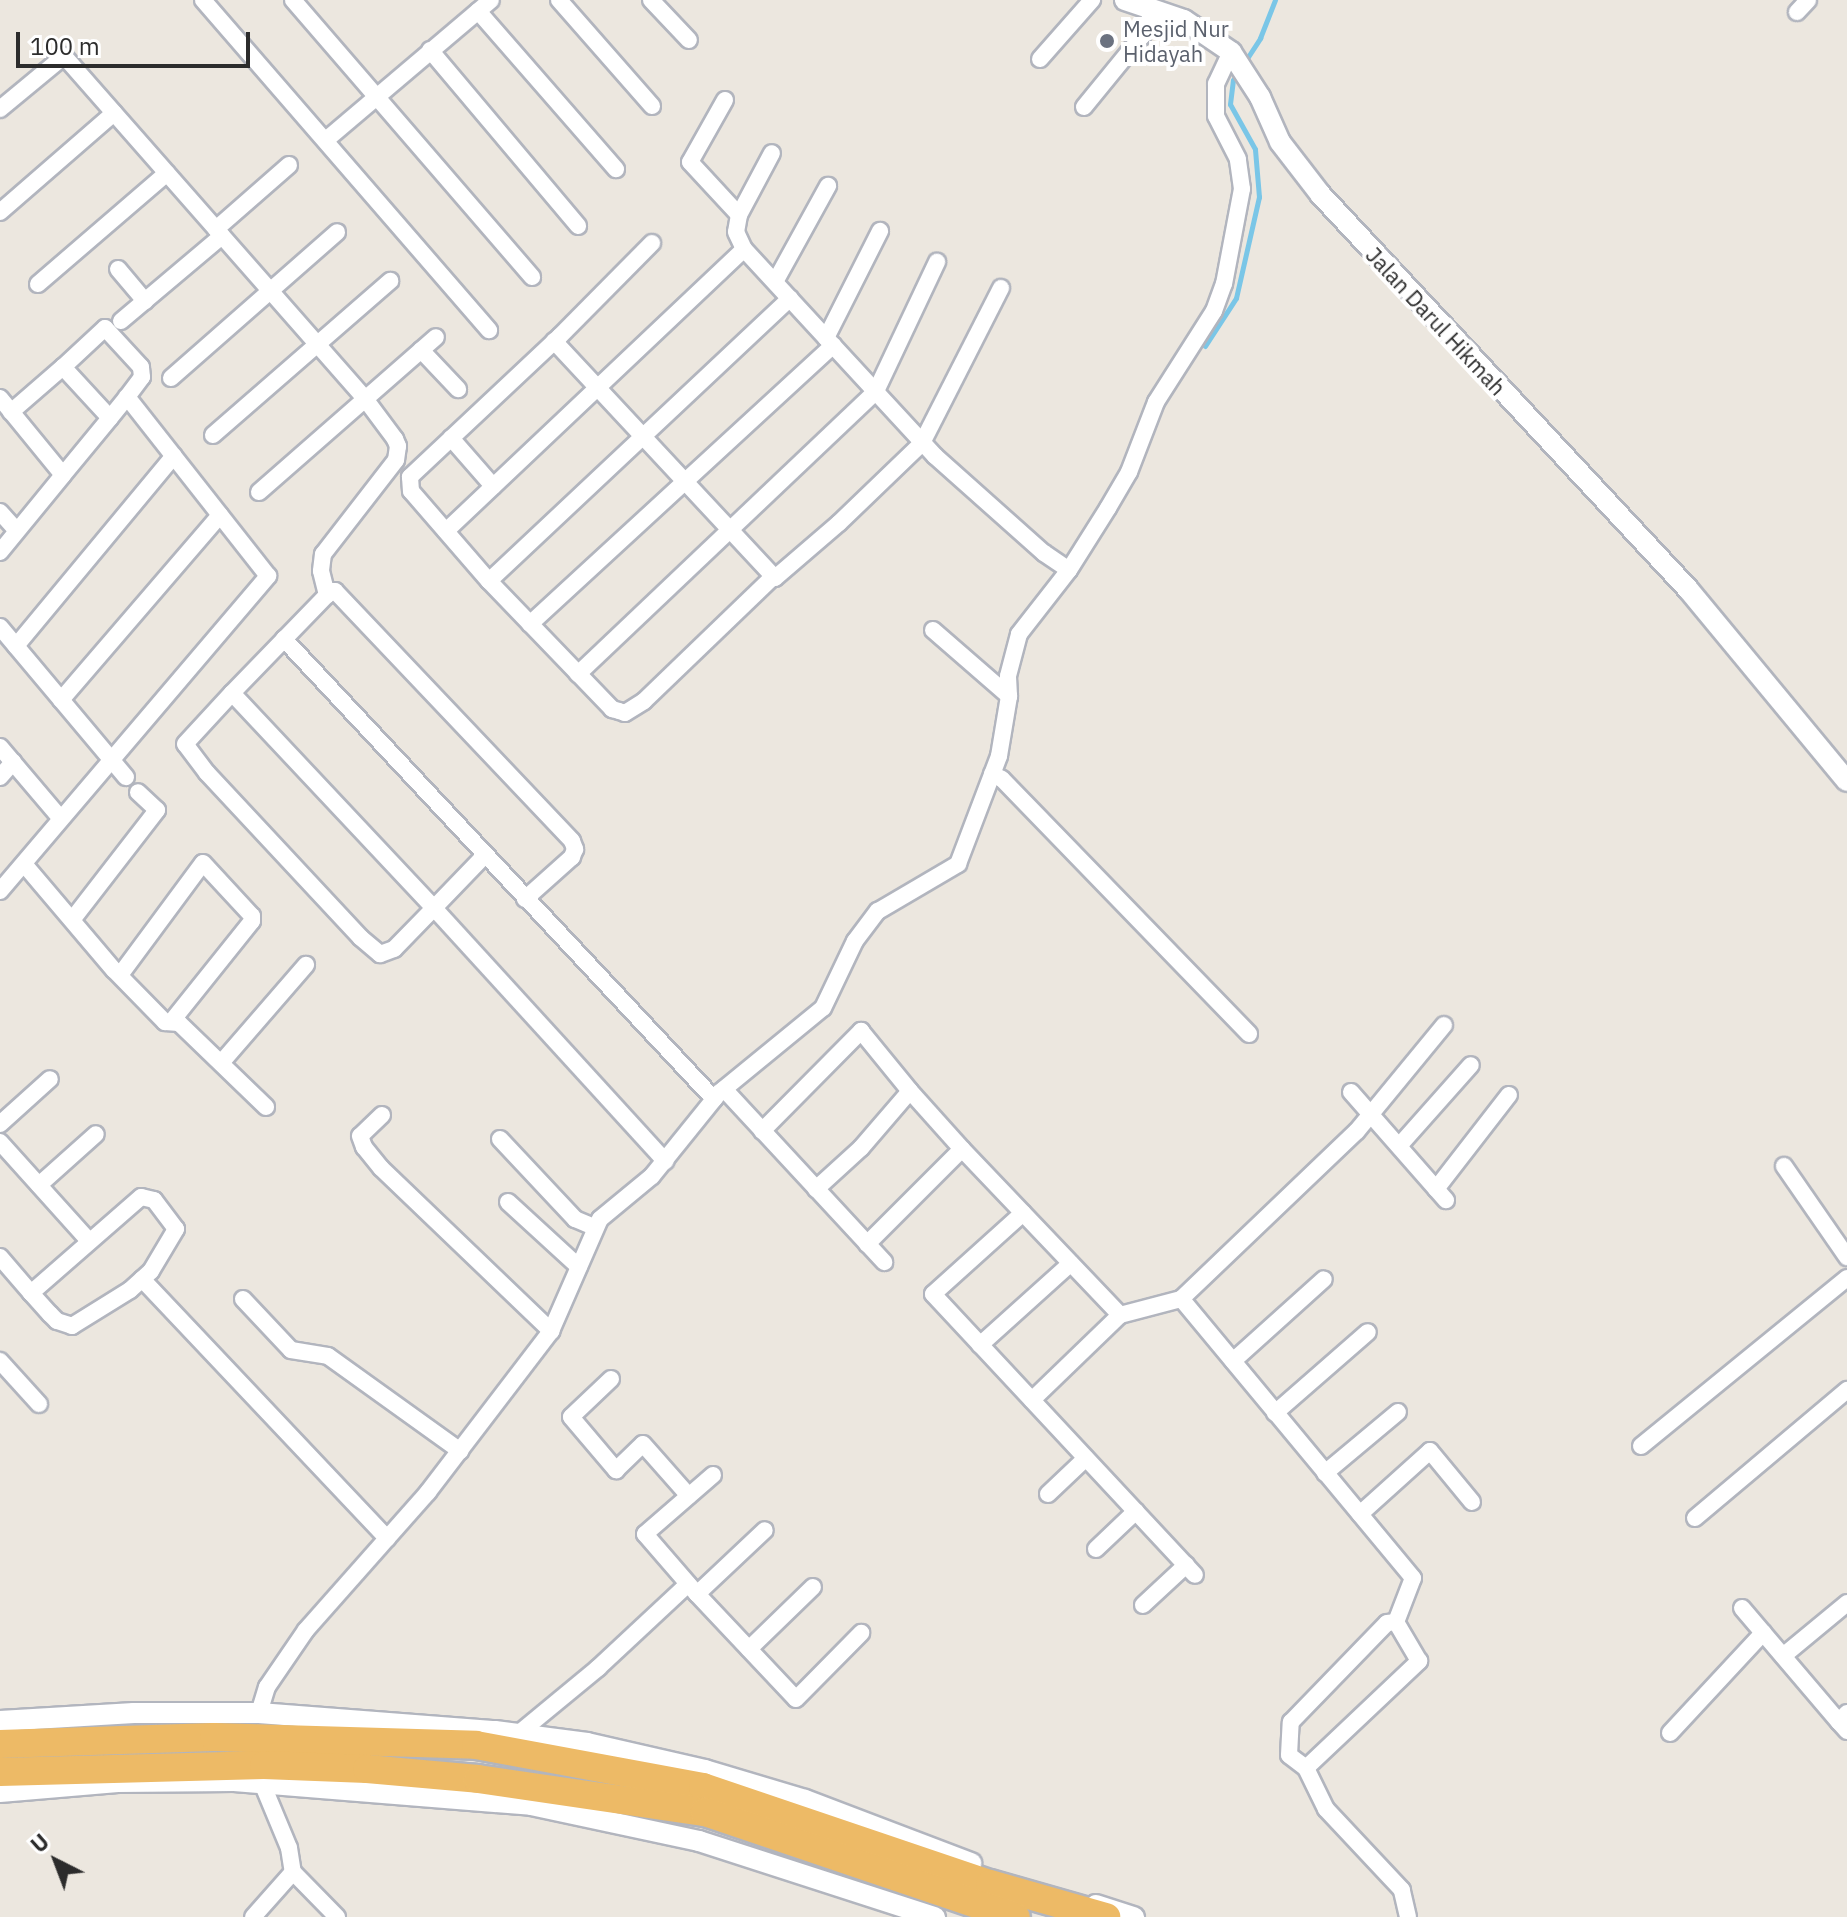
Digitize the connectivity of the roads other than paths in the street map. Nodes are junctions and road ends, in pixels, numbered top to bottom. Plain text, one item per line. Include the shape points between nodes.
1 (203, 0) edge
2 (293, 0) edge
3 (559, 0) edge
4 (651, 0) edge
5 (1092, 0) edge
6 (1125, 0) edge
7 (484, 6) edge
8 (1153, 11) junction
9 (689, 40) dead end
10 (430, 50) junction
11 (1040, 59) dead end
12 (1237, 61) junction
13 (376, 95) junction
14 (725, 100) dead end
15 (652, 106) dead end
16 (1084, 107) dead end
17 (0, 109) edge
18 (114, 113) junction
19 (326, 140) junction
20 (772, 153) dead end
21 (289, 165) dead end
22 (616, 169) dead end
23 (167, 173) junction
24 (828, 186) dead end
25 (0, 212) edge
26 (739, 215) junction
27 (578, 226) dead end
28 (880, 231) dead end
29 (219, 232) junction
30 (337, 232) dead end
31 (652, 243) dead end
32 (744, 249) junction
33 (937, 262) dead end
34 (118, 269) dead end
35 (532, 277) dead end
36 (390, 281) dead end
37 (775, 282) junction
38 (38, 284) dead end
39 (1001, 288) dead end
40 (271, 291) junction
41 (790, 298) junction
42 (145, 301) junction
43 (121, 321) dead end
44 (489, 330) dead end
45 (436, 337) dead end
46 (554, 341) junction
47 (830, 342) junction
48 (317, 344) junction
49 (421, 350) junction
50 (63, 367) junction
51 (171, 378) dead end
52 (597, 386) junction
53 (458, 389) dead end
54 (876, 391) junction
55 (127, 397) junction
56 (0, 398) edge
57 (366, 400) junction
58 (11, 412) junction
59 (110, 418) junction
60 (213, 435) dead end
61 (643, 436) junction
62 (451, 438) junction
63 (922, 443) junction
64 (174, 456) junction
65 (63, 475) junction
66 (685, 482) junction
67 (493, 486) junction
68 (259, 492) dead end
69 (0, 512) edge
70 (220, 515) junction
71 (728, 530) junction
72 (17, 531) junction
73 (446, 531) junction
74 (0, 552) edge
75 (1069, 570) junction
76 (773, 577) junction
77 (489, 581) junction
78 (327, 595) junction
79 (530, 624) junction
80 (0, 627) edge
81 (933, 630) dead end
82 (284, 639) junction
83 (16, 646) junction
84 (578, 674) junction
85 (232, 693) junction
86 (1009, 696) junction
87 (61, 700) junction
88 (0, 747) edge
89 (111, 759) junction
90 (13, 762) junction
91 (992, 774) junction
92 (0, 777) edge
93 (126, 777) dead end
94 (1847, 781) edge
95 (138, 792) dead end
96 (61, 819) junction
97 (485, 855) junction
98 (24, 864) junction
99 (0, 891) edge
100 (525, 899) junction
101 (434, 908) junction
102 (72, 920) junction
103 (306, 965) dead end
104 (120, 975) junction
105 (171, 1022) junction
106 (1444, 1025) dead end
107 (1249, 1034) dead end
108 (221, 1063) junction
109 (1471, 1065) dead end
110 (50, 1079) dead end
111 (910, 1091) junction
112 (1351, 1092) dead end
113 (719, 1094) junction
114 (1509, 1095) dead end
115 (266, 1107) dead end
116 (1371, 1114) junction
117 (382, 1115) dead end
118 (0, 1124) edge
119 (762, 1131) junction
120 (96, 1134) dead end
121 (500, 1139) dead end
122 (0, 1142) edge
123 (1399, 1146) junction
124 (962, 1149) junction
125 (665, 1161) junction
126 (1784, 1166) dead end
127 (39, 1185) junction
128 (816, 1189) junction
129 (508, 1202) dead end
130 (1023, 1213) junction
131 (594, 1227) junction
132 (89, 1241) junction
133 (867, 1244) junction
134 (0, 1257) edge
135 (1847, 1257) edge
136 (884, 1262) dead end
137 (1071, 1263) junction
138 (579, 1267) junction
139 (1847, 1278) edge
140 (142, 1279) junction
141 (1324, 1279) dead end
142 (31, 1293) junction
143 (243, 1299) dead end
144 (1181, 1299) junction
145 (1120, 1315) junction
146 (551, 1331) junction
147 (1368, 1332) dead end
148 (980, 1345) junction
149 (0, 1361) edge
150 (1233, 1361) junction
151 (611, 1379) dead end
152 (1847, 1390) edge
153 (1032, 1400) junction
154 (39, 1404) dead end
155 (1398, 1412) dead end
156 (1275, 1413) junction
157 (1641, 1446) dead end
158 (460, 1451) junction
159 (1086, 1458) junction
160 (1325, 1473) junction
161 (713, 1475) dead end
162 (1048, 1494) dead end
163 (689, 1496) junction
164 (1472, 1502) dead end
165 (1136, 1511) junction
166 (1360, 1514) junction
167 (1695, 1518) dead end
168 (765, 1530) dead end
169 (387, 1538) junction
170 (1096, 1549) dead end
171 (813, 1587) dead end
172 (692, 1589) junction
173 (1847, 1603) edge
174 (1143, 1605) dead end
175 (1742, 1608) dead end
176 (1396, 1622) junction
177 (861, 1633) dead end
178 (1763, 1633) junction
179 (749, 1649) junction
180 (1783, 1656) junction
181 (259, 1713) junction
182 (0, 1721) edge
183 (1844, 1722) edge
184 (1670, 1733) dead end
185 (518, 1734) junction
186 (0, 1744) edge
187 (1306, 1768) junction
188 (0, 1772) edge
189 (262, 1783) junction
190 (0, 1792) edge
191 (949, 1856) junction
192 (293, 1872) junction
193 (990, 1884) junction
194 (1010, 1916) edge
195 (1122, 1916) edge
196 (253, 1917) edge
197 (337, 1917) edge
198 (935, 1917) edge
199 (1408, 1917) edge

1 - 19 street
2 - 13 street
3 - 15 street
4 - 9 street
5 - 11 street
6 - 8 street, Jalan Darul Hikmah
7 - 10 street
7 - 22 street
8 - 12 street, Jalan Darul Hikmah via 1184,20
8 - 16 street via 1142,36
10 - 13 street
10 - 27 street
12 - 75 street via 1216,84 1216,116 1238,159 1242,189 1220,298 1156,402 1129,472
12 - 94 street, Jalan Darul Hikmah via 1293,161 1342,220 1748,658
13 - 19 street
13 - 35 street
14 - 26 street via 690,162
17 - 18 street via 64,56
18 - 23 street
18 - 25 street
19 - 44 street
20 - 26 street
21 - 29 street
23 - 29 street
23 - 38 street
24 - 37 street
26 - 32 street via 736,232
28 - 47 street
29 - 40 street
29 - 42 street
30 - 40 street
31 - 46 street
32 - 37 street
32 - 52 street
33 - 54 street
34 - 42 street
36 - 48 street
37 - 41 street
39 - 63 street
40 - 48 street
40 - 51 street
41 - 47 street
41 - 61 street
42 - 43 street
45 - 49 street
46 - 52 street
46 - 62 street
47 - 54 street
47 - 66 street
48 - 57 street
48 - 60 street
49 - 53 street
49 - 57 street
50 - 55 street via 105,328 143,370
50 - 58 street
50 - 59 street
52 - 61 street
52 - 67 street
54 - 63 street
54 - 71 street
55 - 59 street
55 - 64 street
56 - 58 street
57 - 68 street
57 - 78 street via 395,439 398,453 327,546 321,562
58 - 65 street
59 - 65 street
61 - 66 street
61 - 77 street
62 - 67 street
62 - 73 street via 409,484
63 - 75 street via 986,504
63 - 76 street
64 - 70 street
64 - 83 street
65 - 72 street
66 - 71 street
66 - 79 street
67 - 73 street
69 - 72 street
70 - 87 street
70 - 89 street via 268,576
71 - 76 street
71 - 84 street
72 - 74 street
73 - 77 street
75 - 86 street via 1019,634 1008,676
76 - 84 street via 644,701 625,713 612,709
77 - 79 street
78 - 82 street
78 - 100 street via 335,591 572,841 572,857
79 - 84 street
80 - 83 street
81 - 86 street
82 - 85 street
82 - 97 street
83 - 87 street
85 - 101 street
85 - 101 street via 188,740 188,751 351,927 380,954 388,954
86 - 91 street
87 - 89 street
88 - 90 street
89 - 93 street
89 - 96 street
90 - 92 street
90 - 96 street
91 - 107 street
91 - 113 street via 958,864 878,911 855,941 823,1008
95 - 102 street via 157,810
96 - 98 street
97 - 100 street
97 - 101 street
98 - 99 street
98 - 102 street
100 - 113 street
101 - 125 street
102 - 104 street
103 - 108 street
104 - 105 street via 165,1022
104 - 105 street via 203,863 252,921
105 - 108 street via 179,1023
106 - 116 street
108 - 115 street
109 - 123 street
110 - 118 street
111 - 119 street via 861,1031
111 - 124 street
111 - 128 street via 861,1148
112 - 116 street
113 - 119 street
113 - 125 street
114 - 123 street via 1441,1194
116 - 123 street
116 - 144 street
117 - 146 street via 360,1136 364,1147
119 - 128 street
120 - 127 street
121 - 131 street via 575,1219
122 - 127 street
124 - 130 street
124 - 133 street
125 - 131 street
126 - 135 street
127 - 132 street
128 - 133 street
129 - 138 street
130 - 137 street
130 - 148 street via 933,1294
131 - 138 street
132 - 140 street via 137,1199 154,1200 177,1231
132 - 142 street
133 - 136 street
134 - 142 street
137 - 145 street
137 - 148 street
138 - 146 street
139 - 157 street
140 - 142 street via 72,1326 57,1321
140 - 169 street
141 - 150 street
143 - 158 street via 291,1350 328,1356
144 - 145 street
144 - 150 street
145 - 153 street
146 - 158 street
147 - 156 street
148 - 153 street
149 - 154 street
150 - 156 street
151 - 163 street via 571,1417 616,1470 643,1444
152 - 167 street
153 - 159 street
155 - 160 street
156 - 160 street
158 - 169 street
159 - 162 street
159 - 165 street
160 - 166 street
161 - 163 street
163 - 172 street via 645,1534
164 - 166 street via 1430,1451
165 - 170 street
165 - 174 street via 1191,1570
166 - 176 street via 1413,1578
168 - 172 street
169 - 181 street via 292,1649 267,1687
171 - 179 street
172 - 179 street
172 - 185 street
173 - 180 street
175 - 178 street
176 - 187 street via 1419,1661
176 - 187 street via 1387,1623 1291,1722 1289,1755
177 - 179 street via 796,1699
178 - 180 street
178 - 184 street
180 - 183 street
181 - 182 street
181 - 185 street
185 - 191 street via 587,1743 705,1770 805,1800
186 - 193 highway via 214,1737 476,1745 703,1787
187 - 199 street via 1326,1809 1402,1890
188 - 194 highway via 264,1765 478,1779 705,1812
189 - 190 street via 118,1782
189 - 192 street via 289,1848
189 - 198 street via 531,1805 699,1841
191 - 193 highway
191 - 195 street
192 - 196 street
192 - 197 street
193 - 195 highway

